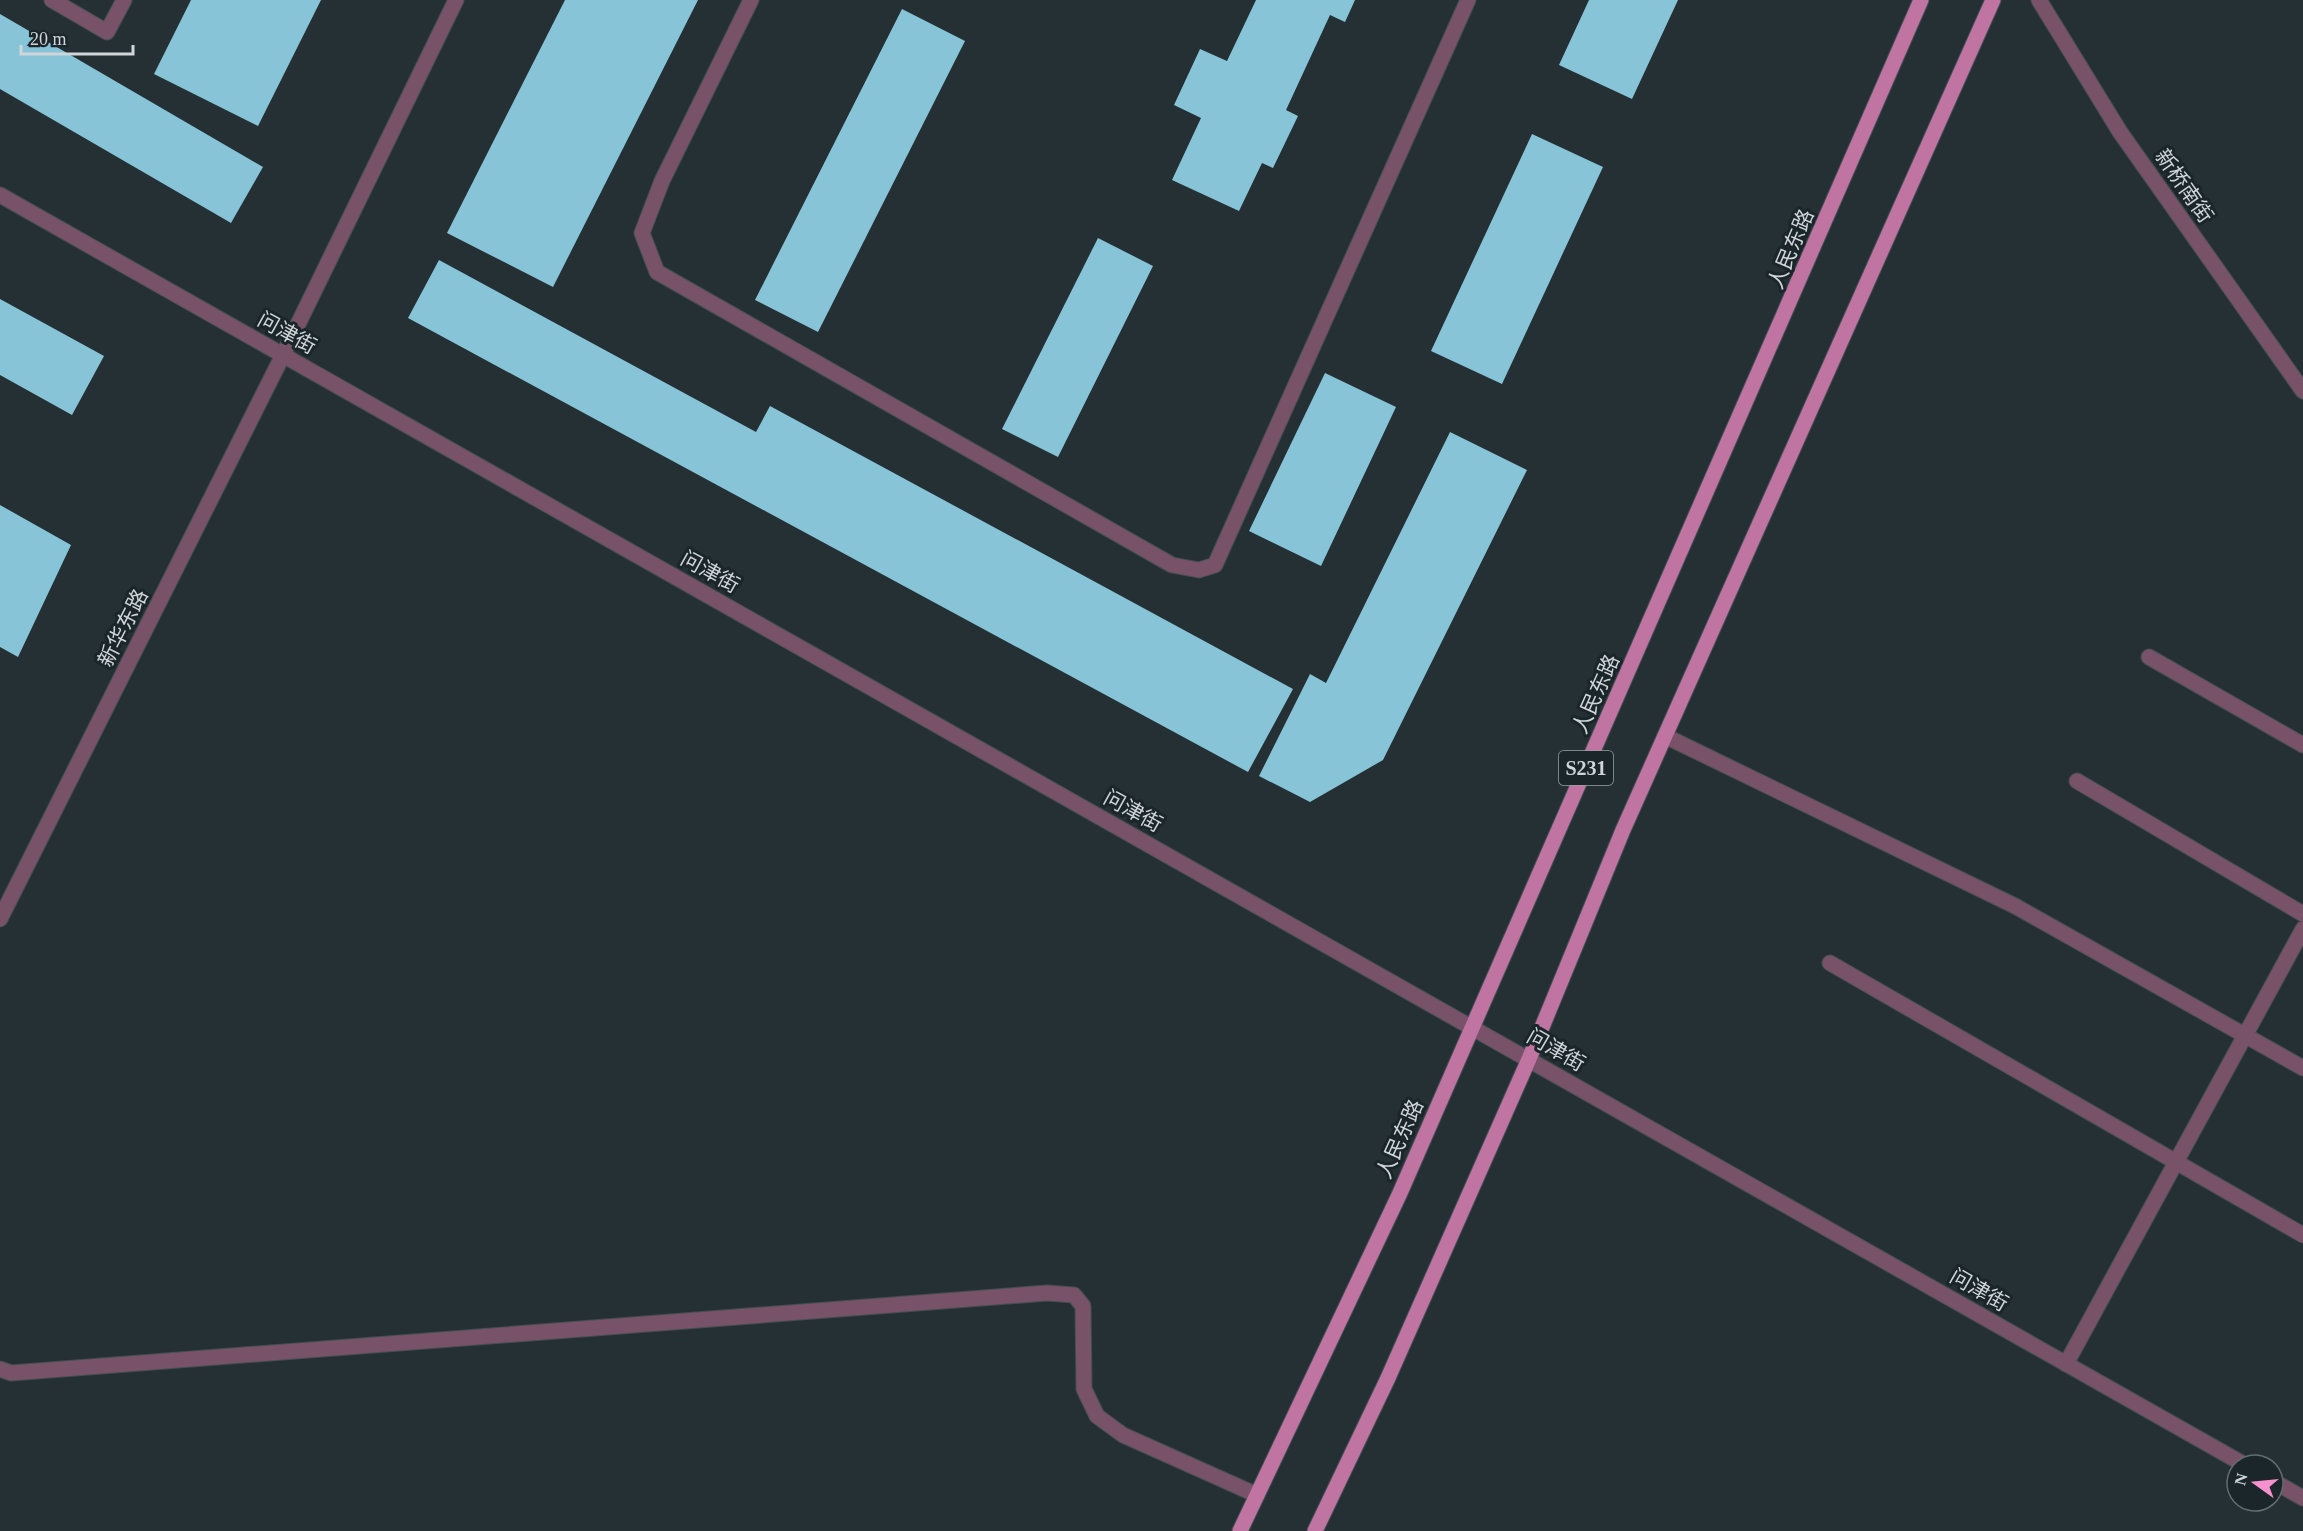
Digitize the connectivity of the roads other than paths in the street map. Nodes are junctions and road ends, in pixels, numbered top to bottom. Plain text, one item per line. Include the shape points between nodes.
1 (52, 0) edge
2 (124, 0) edge
3 (456, 0) edge
4 (751, 0) edge
5 (1468, 0) edge
6 (1921, 0) edge
7 (1993, 0) edge
8 (2039, 0) edge
9 (0, 195) edge
10 (283, 355) junction
11 (2303, 391) edge
12 (2149, 657) dead end
13 (1665, 736) junction
14 (2303, 745) edge
15 (2077, 781) dead end
16 (2303, 914) edge
17 (0, 919) edge
18 (2303, 929) edge
19 (1830, 963) dead end
20 (1473, 1027) junction
21 (2245, 1035) junction
22 (1529, 1059) junction
23 (2303, 1068) edge
24 (2176, 1162) junction
25 (2303, 1235) edge
26 (2066, 1364) junction
27 (0, 1369) edge
28 (2225, 1454) edge
29 (2285, 1488) edge
30 (1257, 1496) junction
31 (2303, 1498) edge
32 (1240, 1531) edge
33 (1315, 1531) edge

1 - 2 street via 107,32
3 - 10 street, 新华东路
4 - 5 street via 662,181 642,233 657,272 1172,565 1199,570 1215,565
6 - 20 main road, 人民东路 / S231
7 - 13 main road, S231
8 - 11 street, 新桥南街 via 2120,132
9 - 10 street, 问津街
10 - 17 street, 新华东路
10 - 20 street, 问津街
12 - 14 street
13 - 21 street via 2015,906
13 - 22 main road, S231
15 - 16 street
18 - 21 street
19 - 24 street
20 - 22 street, 问津街
20 - 30 main road, 人民东路 / S231 via 1400,1193
21 - 23 street
21 - 24 street
22 - 26 street, 问津街
22 - 33 main road, S231 via 1388,1378
24 - 25 street
24 - 26 street
26 - 28 street, 问津街
27 - 30 street via 11,1373 1047,1293 1074,1295 1083,1306 1084,1389 1097,1416 1123,1435
29 - 31 street
30 - 32 main road, 人民东路 / S231

